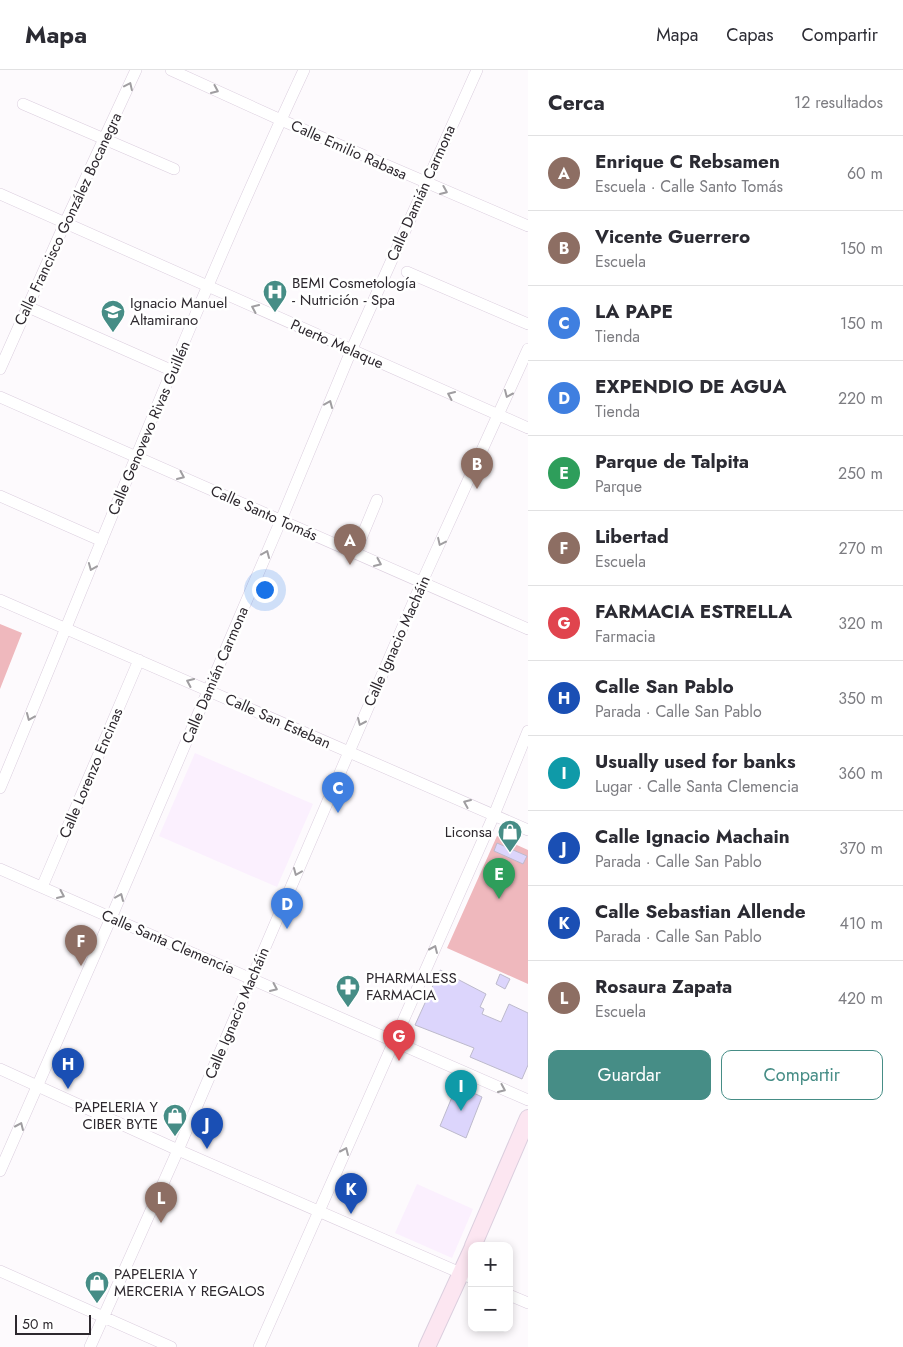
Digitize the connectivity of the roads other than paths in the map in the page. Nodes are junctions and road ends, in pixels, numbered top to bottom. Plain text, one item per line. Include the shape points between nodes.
1 (136, 70) edge
2 (171, 70) edge
3 (304, 70) edge
4 (477, 70) edge
5 (23, 104) dead end
6 (281, 120) junction
7 (104, 139) junction
8 (174, 169) dead end
9 (425, 183) junction
10 (0, 194) edge
11 (65, 223) junction
12 (528, 226) edge
13 (406, 272) dead end
14 (208, 287) junction
15 (28, 307) junction
16 (528, 324) edge
17 (528, 349) edge
18 (351, 351) junction
19 (0, 369) edge
20 (173, 371) junction
21 (0, 397) edge
22 (499, 416) junction
23 (528, 428) edge
24 (137, 457) junction
25 (0, 496) edge
26 (377, 500) dead end
27 (281, 520) junction
28 (102, 541) junction
29 (355, 553) junction
30 (422, 582) junction
31 (0, 600) edge
32 (67, 628) junction
33 (528, 629) edge
34 (139, 660) junction
35 (208, 690) junction
36 (528, 731) edge
37 (348, 752) junction
38 (0, 788) edge
39 (494, 815) junction
40 (528, 830) edge
41 (0, 868) edge
42 (42, 887) junction
43 (111, 918) junction
44 (252, 979) junction
45 (393, 1042) junction
46 (0, 1069) edge
47 (38, 1085) junction
48 (528, 1100) edge
49 (528, 1118) edge
50 (178, 1150) junction
51 (0, 1171) edge
52 (318, 1211) junction
53 (474, 1242) edge
54 (0, 1272) edge
55 (466, 1276) edge
56 (513, 1297) edge
57 (528, 1303) edge
58 (103, 1317) junction
59 (90, 1347) edge
60 (170, 1347) edge
61 (259, 1347) edge
62 (427, 1347) edge

7 -> 1 street, Calle Francisco González Bocanegra
2 -> 6 street, Calle Emilio Rabasa
3 - 6 street, Calle Genovevo Rivas Guillén
4 - 9 street, Calle Damián Carmona
5 - 7 street
6 - 9 street, Calle Emilio Rabasa
6 - 14 street, Calle Genovevo Rivas Guillén
7 - 8 street
7 - 11 street, Calle Francisco González Bocanegra
9 -> 12 street, Calle Emilio Rabasa
9 - 18 street, Calle Damián Carmona
10 - 11 street, Puerto Melaque
11 - 14 street, Puerto Melaque
11 - 15 street, Calle Francisco González Bocanegra
13 - 16 street
18 -> 14 street, Puerto Melaque
14 - 20 street, Calle Genovevo Rivas Guillén
15 - 19 street, Calle Francisco González Bocanegra
15 - 20 street
17 -> 22 street, Calle Ignacio Macháin
22 -> 18 street, Puerto Melaque
27 -> 18 street, Calle Damián Carmona
20 - 24 street, Calle Genovevo Rivas Guillén
21 - 24 street, Calle Santo Tomás
22 - 23 street, Puerto Melaque
22 -> 30 street, Calle Ignacio Macháin
24 -> 27 street, Calle Santo Tomás
24 - 28 street, Calle Genovevo Rivas Guillén
25 - 28 street
26 - 29 street
27 - 29 street, Calle Santo Tomás
35 -> 27 street, Calle Damián Carmona
28 -> 32 street, Calle Genovevo Rivas Guillén
29 -> 30 street, Calle Santo Tomás
30 - 33 street, Calle Santo Tomás
30 -> 37 street, Calle Ignacio Macháin
31 - 32 street, Calle San Esteban
32 - 34 street, Calle San Esteban
32 -> 38 street, Calle Genovevo Rivas Guillén
35 -> 34 street, Calle San Esteban
34 - 42 street, Calle Lorenzo Encinas
35 - 37 street, Calle San Esteban
43 -> 35 street, Calle Damián Carmona
36 - 39 street
39 -> 37 street, Calle San Esteban
37 -> 44 street, Calle Ignacio Macháin
39 - 40 street, Calle San Esteban
45 -> 39 street
41 - 42 street, Calle Santa Clemencia
42 -> 43 street, Calle Santa Clemencia
43 - 44 street, Calle Santa Clemencia
43 - 47 street, Calle Damián Carmona
44 -> 45 street, Calle Santa Clemencia
44 - 50 street, Calle Ignacio Macháin
45 -> 48 street, Calle Santa Clemencia
52 -> 45 street
46 - 47 street
47 - 50 street
51 -> 47 street, Calle Damián Carmona
49 - 53 street
50 - 52 street
50 - 58 street, Calle Ignacio Macháin
52 - 55 street
52 - 61 street
54 - 58 street
55 - 62 street
56 - 57 street
58 - 59 street, Calle Ignacio Macháin
58 - 60 street

